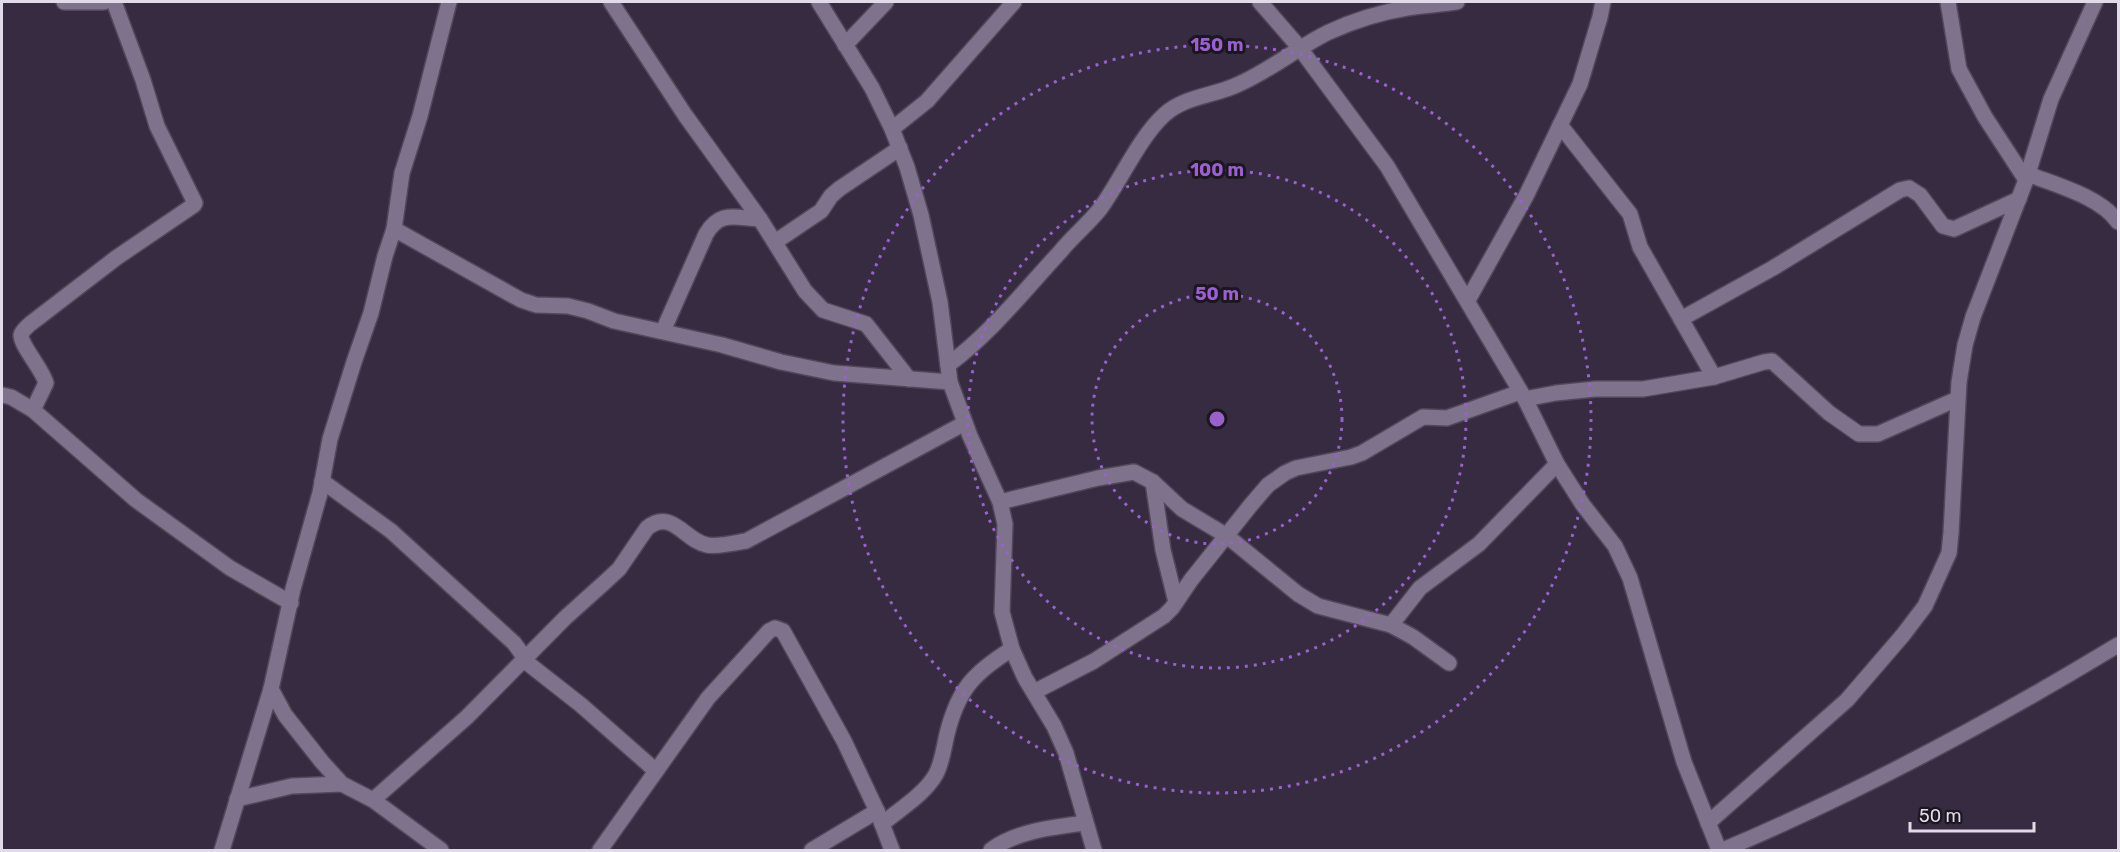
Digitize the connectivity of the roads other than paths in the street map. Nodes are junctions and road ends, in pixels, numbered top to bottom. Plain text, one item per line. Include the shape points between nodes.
1 (64, 2) edge
2 (104, 2) edge
3 (114, 2) edge
4 (449, 2) edge
5 (611, 2) edge
6 (819, 2) edge
7 (886, 2) edge
8 (1014, 2) edge
9 (1260, 2) edge
10 (1457, 2) edge
11 (1603, 2) edge
12 (1948, 2) edge
13 (2095, 2) edge
14 (845, 45) junction
15 (1299, 47) junction
16 (1560, 125) junction
17 (892, 129) junction
18 (900, 148) junction
19 (2027, 177) junction
20 (2019, 199) junction
21 (760, 219) junction
22 (2118, 222) edge
23 (394, 228) junction
24 (775, 242) junction
25 (1468, 300) junction
26 (1681, 319) junction
27 (663, 331) junction
28 (948, 365) junction
29 (1714, 377) junction
30 (909, 379) junction
31 (950, 382) junction
32 (2, 395) edge
33 (1522, 396) junction
34 (1957, 399) junction
35 (33, 410) junction
36 (965, 423) junction
37 (1557, 464) junction
38 (322, 481) junction
39 (1153, 482) junction
40 (1000, 502) junction
41 (1227, 536) junction
42 (291, 603) junction
43 (1176, 603) junction
44 (1391, 625) junction
45 (2118, 645) edge
46 (1011, 650) junction
47 (525, 658) junction
48 (1449, 663) dead end
49 (271, 689) junction
50 (1034, 692) junction
51 (655, 770) junction
52 (342, 784) junction
53 (237, 800) junction
54 (373, 800) junction
55 (880, 818) junction
56 (1085, 823) junction
57 (1708, 823) junction
58 (432, 848) edge
59 (222, 850) edge
60 (600, 850) edge
61 (812, 850) edge
62 (892, 850) edge
63 (991, 850) edge
64 (1094, 850) edge
65 (1721, 850) edge

1 - 2 street
3 - 35 street via 157,126 195,202 23,332 24,344 46,383
4 - 23 street via 402,173
5 - 21 street
6 - 14 street
7 - 14 street
8 - 17 street via 927,101
9 - 15 street
10 - 15 street via 1406,8 1369,18
11 - 16 street via 1580,84
12 - 19 street via 1959,69 1985,117
13 - 19 street via 2051,99
14 - 17 street
15 - 25 street via 1388,166
15 - 28 street via 1238,85 1176,106 1164,115 1098,211 1001,318
16 - 25 street
16 - 26 street via 1630,214 1640,247
17 - 18 street
18 - 24 street via 839,189 821,211
18 - 28 street via 933,267
19 - 20 street
19 - 22 street via 2098,203
20 - 26 street via 1954,229 1943,226 1920,195 1910,188 1900,190
20 - 34 street via 1973,317
21 - 24 street
21 - 27 street via 722,217 715,221
23 - 27 street via 521,300 536,305 568,306
23 - 38 street via 330,439
24 - 30 street via 818,307 866,324
25 - 33 street
26 - 29 street
27 - 30 street via 781,362
28 - 31 street
29 - 33 street via 1643,389
29 - 34 street via 1772,362 1829,412 1859,434 1870,435
30 - 31 street
31 - 36 street
32 - 35 street
33 - 37 street
33 - 41 street via 1447,418 1423,417 1362,453 1296,468 1268,485
34 - 57 street via 1949,553 1925,606 1847,700
35 - 42 street via 136,500 230,568
36 - 40 street
36 - 47 street via 746,541 706,544 669,522 652,523 619,568
37 - 44 street via 1479,544 1420,588
37 - 57 street via 1615,546 1630,578 1684,762
38 - 42 street
38 - 47 street via 391,531
39 - 40 street via 1134,472
39 - 41 street via 1182,509
39 - 43 street
40 - 46 street via 1005,524 1002,612
41 - 43 street
41 - 44 street via 1318,606
42 - 49 street
43 - 50 street via 1164,616 1094,661
44 - 48 street
45 - 65 street via 1954,740 1798,818
46 - 50 street
46 - 55 street via 974,676 964,689 950,722 937,774 925,788
47 - 51 street
47 - 54 street via 467,717
49 - 52 street via 285,715
49 - 53 street
50 - 56 street via 1066,753
51 - 55 street via 708,698 770,631 780,629 844,741
51 - 60 street
52 - 53 street via 292,786
52 - 54 street
53 - 59 street
54 - 58 street
55 - 61 street
55 - 62 street
56 - 63 street via 1047,828
56 - 64 street
57 - 65 street

